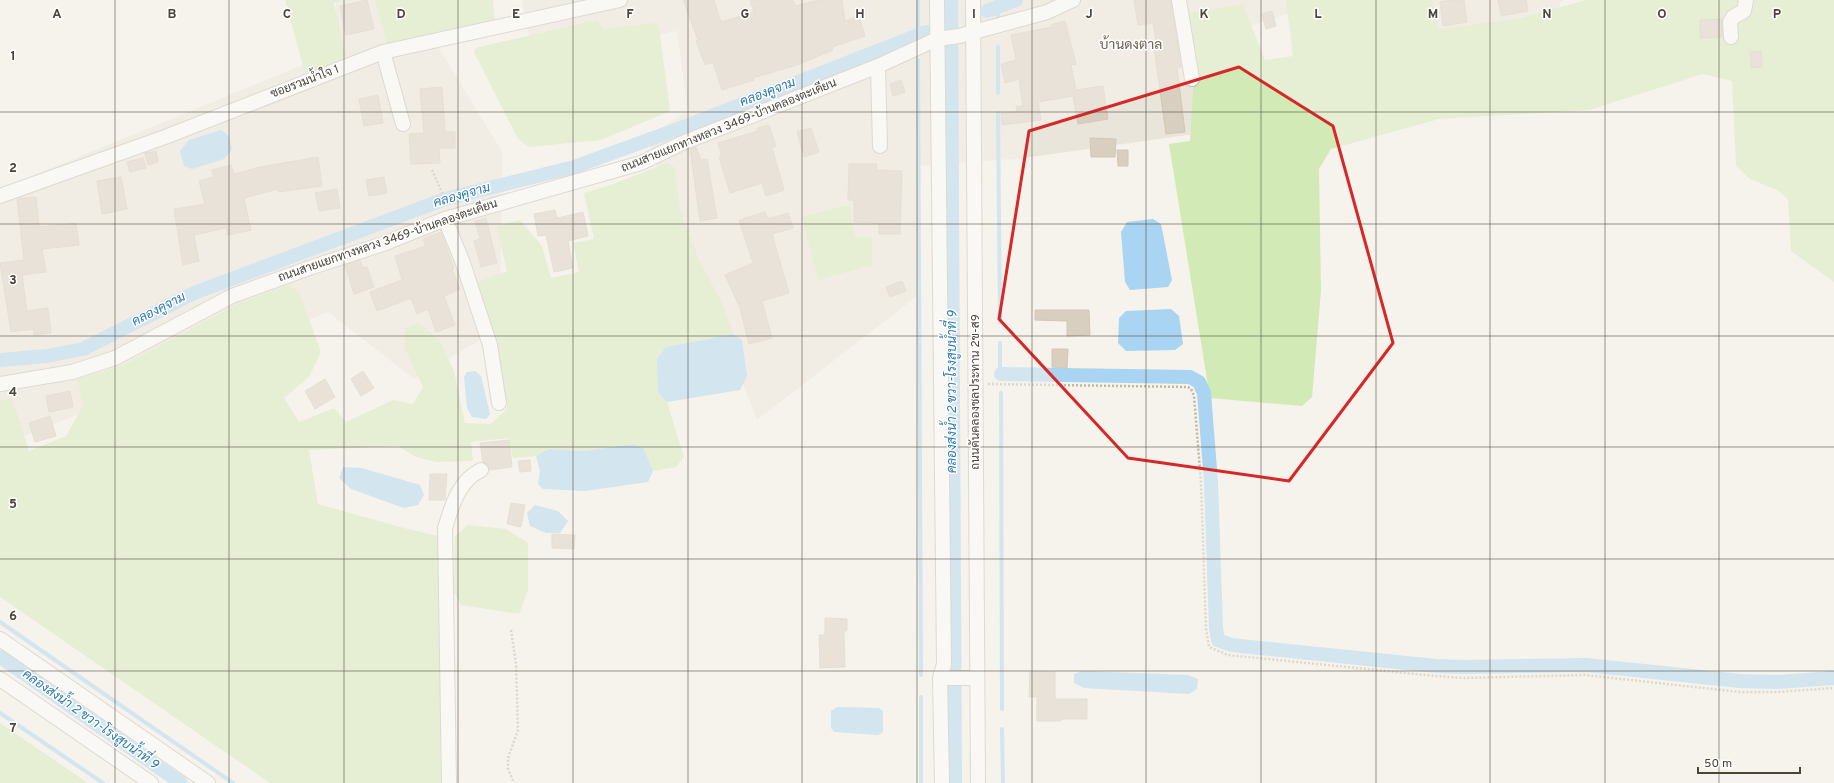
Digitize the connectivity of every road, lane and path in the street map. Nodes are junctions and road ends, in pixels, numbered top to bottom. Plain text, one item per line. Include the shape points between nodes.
1 (620, 0) edge
2 (937, 0) edge
3 (973, 0) edge
4 (1073, 0) edge
5 (1179, 0) edge
6 (1746, 0) edge
7 (568, 6) edge
8 (973, 32) junction
9 (1731, 37) dead end
10 (940, 38) junction
11 (383, 52) junction
12 (878, 66) junction
13 (1192, 79) dead end
14 (403, 124) dead end
15 (880, 146) dead end
16 (432, 170) dead end
17 (0, 196) edge
18 (447, 212) junction
19 (0, 384) edge
20 (976, 384) junction
21 (499, 403) dead end
22 (481, 470) dead end
23 (511, 630) dead end
24 (0, 639) edge
25 (0, 678) edge
26 (943, 678) junction
27 (973, 678) junction
28 (1834, 688) edge
29 (151, 783) edge
30 (208, 783) edge
31 (449, 783) edge
32 (514, 783) edge
33 (942, 783) edge
34 (978, 783) edge

1 - 7 street, ซอยรวมน้ำใจ 1
2 - 10 street
3 - 8 street, ถนนคันคลองชลประทาน 2ข-ส9
4 - 8 street, ถนนสายแยกทางหลวง 3469-บ้านคลองตะเคียน via 1047,12
5 - 13 street
6 - 9 street via 1744,11 1733,17 1730,22
7 - 11 street, ซอยรวมน้ำใจ 1
8 - 10 street, ถนนสายแยกทางหลวง 3469-บ้านคลองตะเคียน
8 - 20 street, ถนนคันคลองชลประทาน 2ข-ส9
10 - 12 street, ถนนสายแยกทางหลวง 3469-บ้านคลองตะเคียน
10 - 26 street
11 - 14 street
11 - 17 street, ซอยรวมน้ำใจ 1 via 164,137
12 - 15 street
12 - 18 street, ถนนสายแยกทางหลวง 3469-บ้านคลองตะเคียน via 680,144 641,163
16 - 18 path
18 - 19 street, ถนนสายแยกทางหลวง 3469-บ้านคลองตะเคียน via 383,244 232,296 115,358 72,372
18 - 21 street via 490,345
20 - 27 street, ถนนคันคลองชลประทาน 2ข-ส9
20 - 28 path via 1191,389 1194,396 1201,483 1206,629 1209,647 1228,656 1463,678 1585,675 1740,692
22 - 31 street via 462,484 445,528
23 - 32 path via 516,664 518,730 508,758 508,769
24 - 30 street
25 - 29 street
26 - 27 street
26 - 33 street
27 - 34 street, ถนนคันคลองชลประทาน 2ข-ส9

